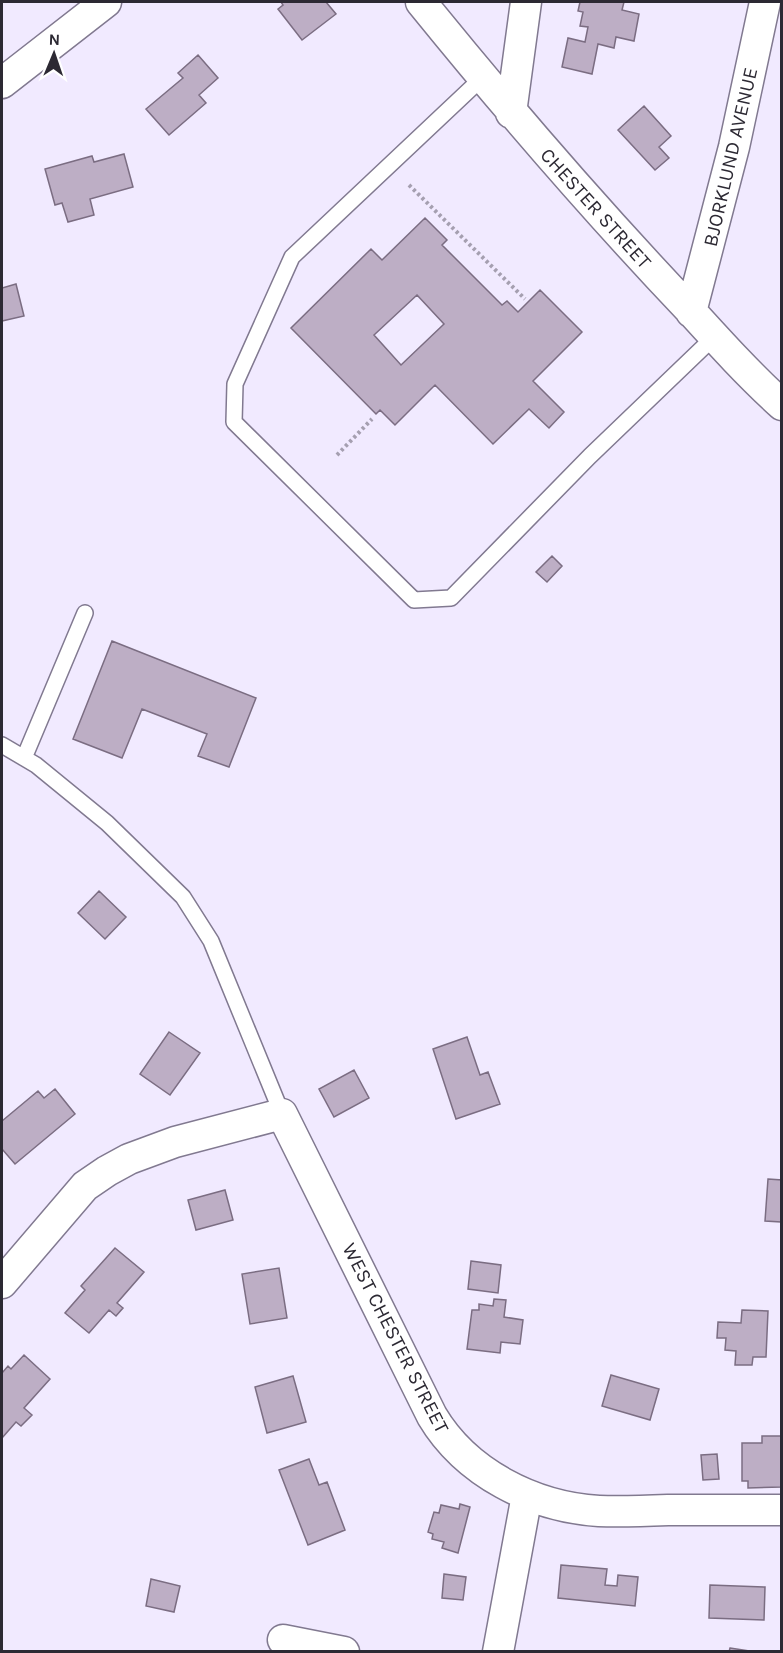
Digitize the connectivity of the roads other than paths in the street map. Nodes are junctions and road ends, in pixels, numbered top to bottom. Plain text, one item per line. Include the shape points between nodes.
1 (106, 2) edge
2 (421, 2) edge
3 (525, 2) edge
4 (765, 2) edge
5 (482, 78) junction
6 (2, 83) edge
7 (511, 113) junction
8 (691, 312) junction
9 (714, 337) junction
10 (782, 405) edge
11 (86, 613) dead end
12 (2, 745) edge
13 (24, 758) junction
14 (282, 1114) junction
15 (2, 1283) edge
16 (527, 1495) junction
17 (782, 1510) edge
18 (283, 1640) dead end
19 (344, 1652) edge
20 (498, 1652) edge

1 - 6 street
2 - 5 street, CHESTER STREET
3 - 7 street
4 - 8 street, BJORKLUND AVENUE via 734,147
5 - 7 street, CHESTER STREET
5 - 9 lane via 292,257 235,384 234,422 414,600 451,598
7 - 8 street, CHESTER STREET
8 - 9 street, CHESTER STREET
9 - 10 street, CHESTER STREET
11 - 13 lane
12 - 13 lane
13 - 14 lane via 107,823 183,897 211,940
14 - 15 street via 175,1142 107,1171 85,1186
14 - 16 street, WEST CHESTER STREET via 441,1431 471,1462
16 - 17 street, WEST CHESTER STREET via 598,1511
16 - 20 street
18 - 19 street

